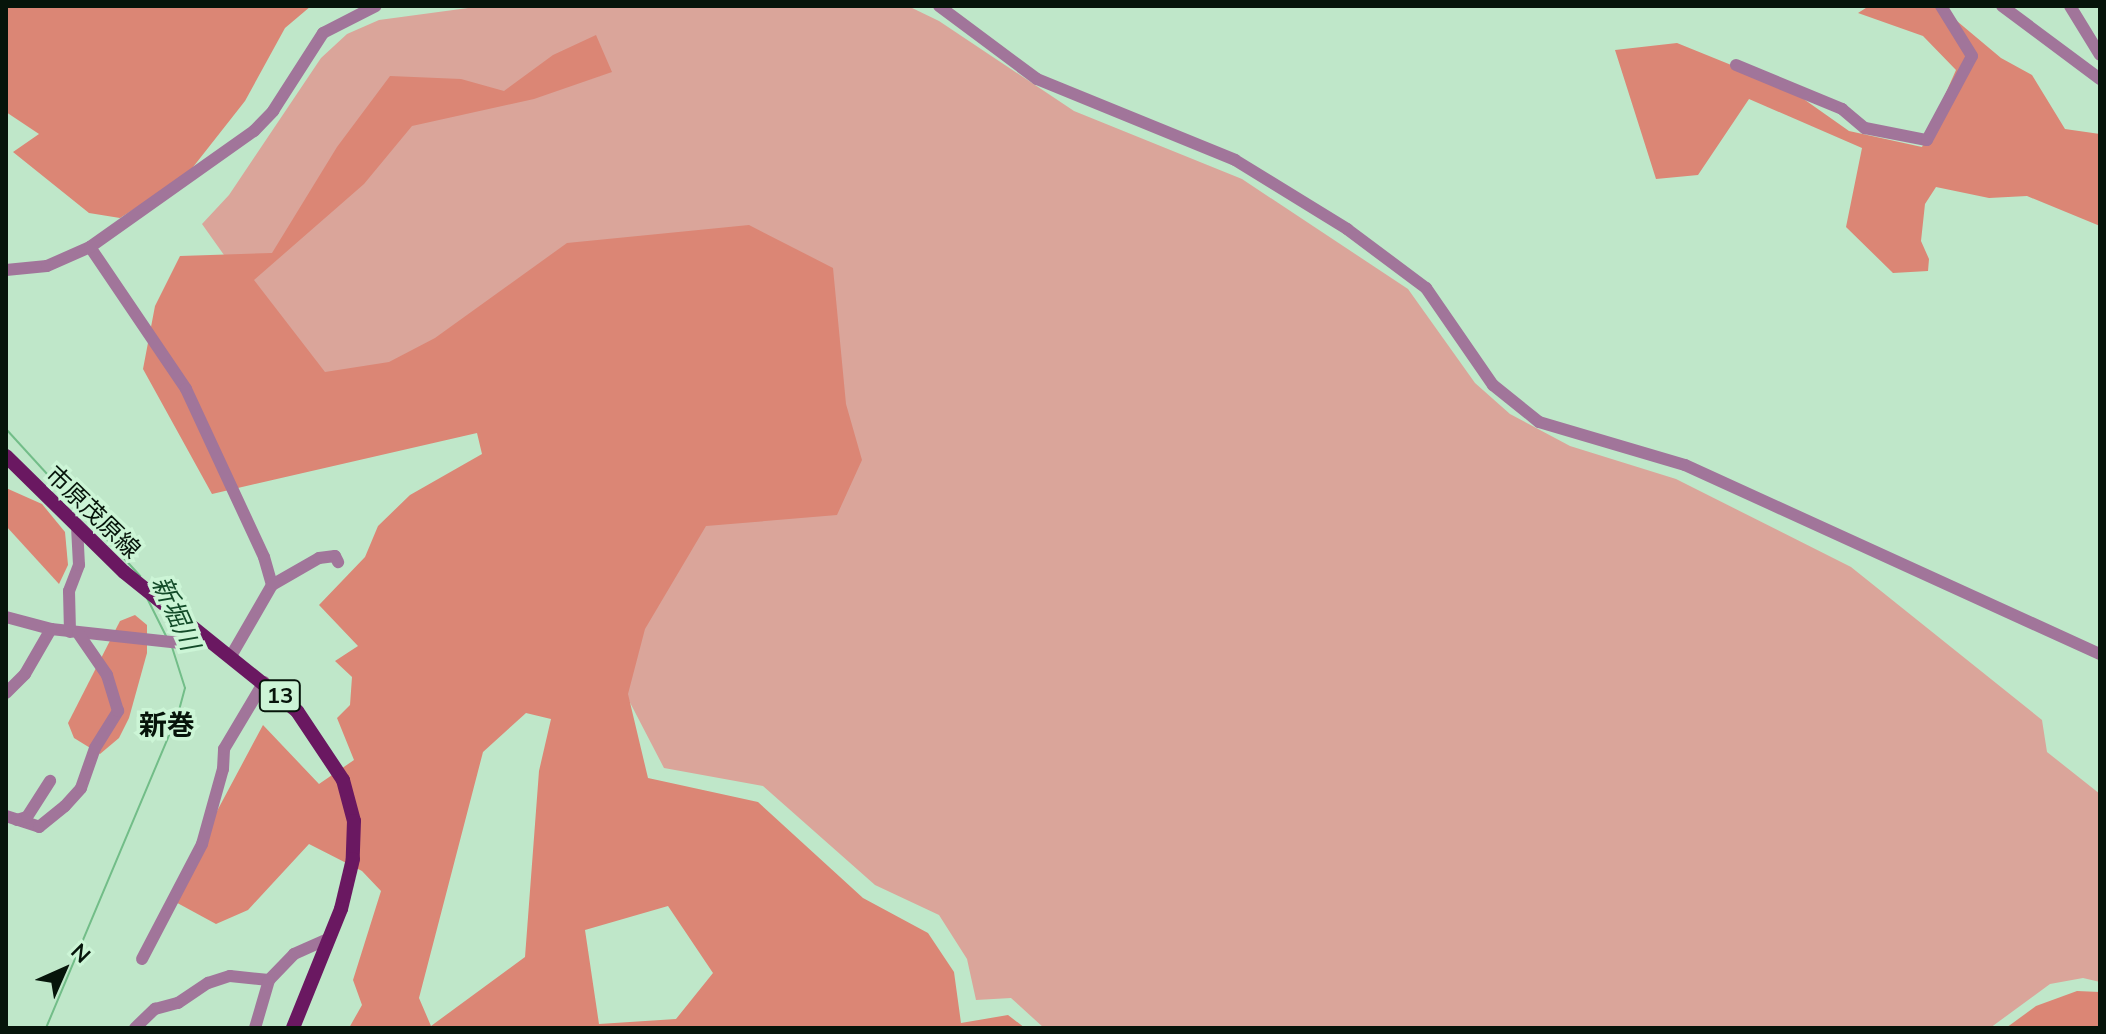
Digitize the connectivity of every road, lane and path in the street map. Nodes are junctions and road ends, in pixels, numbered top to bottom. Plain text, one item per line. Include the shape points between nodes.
1 (376, 6) edge
2 (939, 6) edge
3 (1941, 6) edge
4 (2002, 6) edge
5 (2070, 6) edge
6 (2100, 55) edge
7 (1736, 65) dead end
8 (2100, 79) edge
9 (90, 247) junction
10 (6, 270) edge
11 (6, 456) edge
12 (77, 531) junction
13 (338, 562) dead end
14 (272, 585) junction
15 (6, 617) edge
16 (51, 629) junction
17 (74, 632) junction
18 (199, 634) junction
19 (2100, 654) edge
20 (231, 656) junction
21 (264, 682) junction
22 (6, 693) edge
23 (50, 781) dead end
24 (11, 818) edge
25 (330, 938) junction
26 (142, 959) dead end
27 (269, 980) junction
28 (135, 1028) edge
29 (255, 1028) edge
30 (293, 1028) edge

1 - 9 street via 323,33 273,111 254,131
2 - 19 street via 1037,79 1235,160 1347,229 1426,288 1493,385 1539,422 1685,465
3 - 7 street via 1972,56 1927,140 1865,128 1842,109
4 - 8 street
5 - 6 street
9 - 10 street via 47,266
9 - 14 street via 141,315 192,401
11 - 12 main road, 市原茂原線 / 13
12 - 17 street via 79,565 69,591
12 - 18 main road, 市原茂原線 / 13
13 - 14 street via 335,556 319,558
14 - 20 street
15 - 16 street
16 - 17 street
16 - 22 street via 25,674
17 - 18 street via 180,643
17 - 24 street via 107,675 118,711 95,748 81,788 65,806 39,827
18 - 20 main road, 市原茂原線 / 13
20 - 21 main road, 市原茂原線 / 13
21 - 25 main road, 市原茂原線 / 13 via 311,726 349,798 353,859
21 - 26 street via 224,749 202,844
23 - 24 street via 27,817
25 - 27 street via 294,954
25 - 30 main road, 市原茂原線 / 13
27 - 28 street via 230,976 208,983 178,1003 155,1009
27 - 29 street

